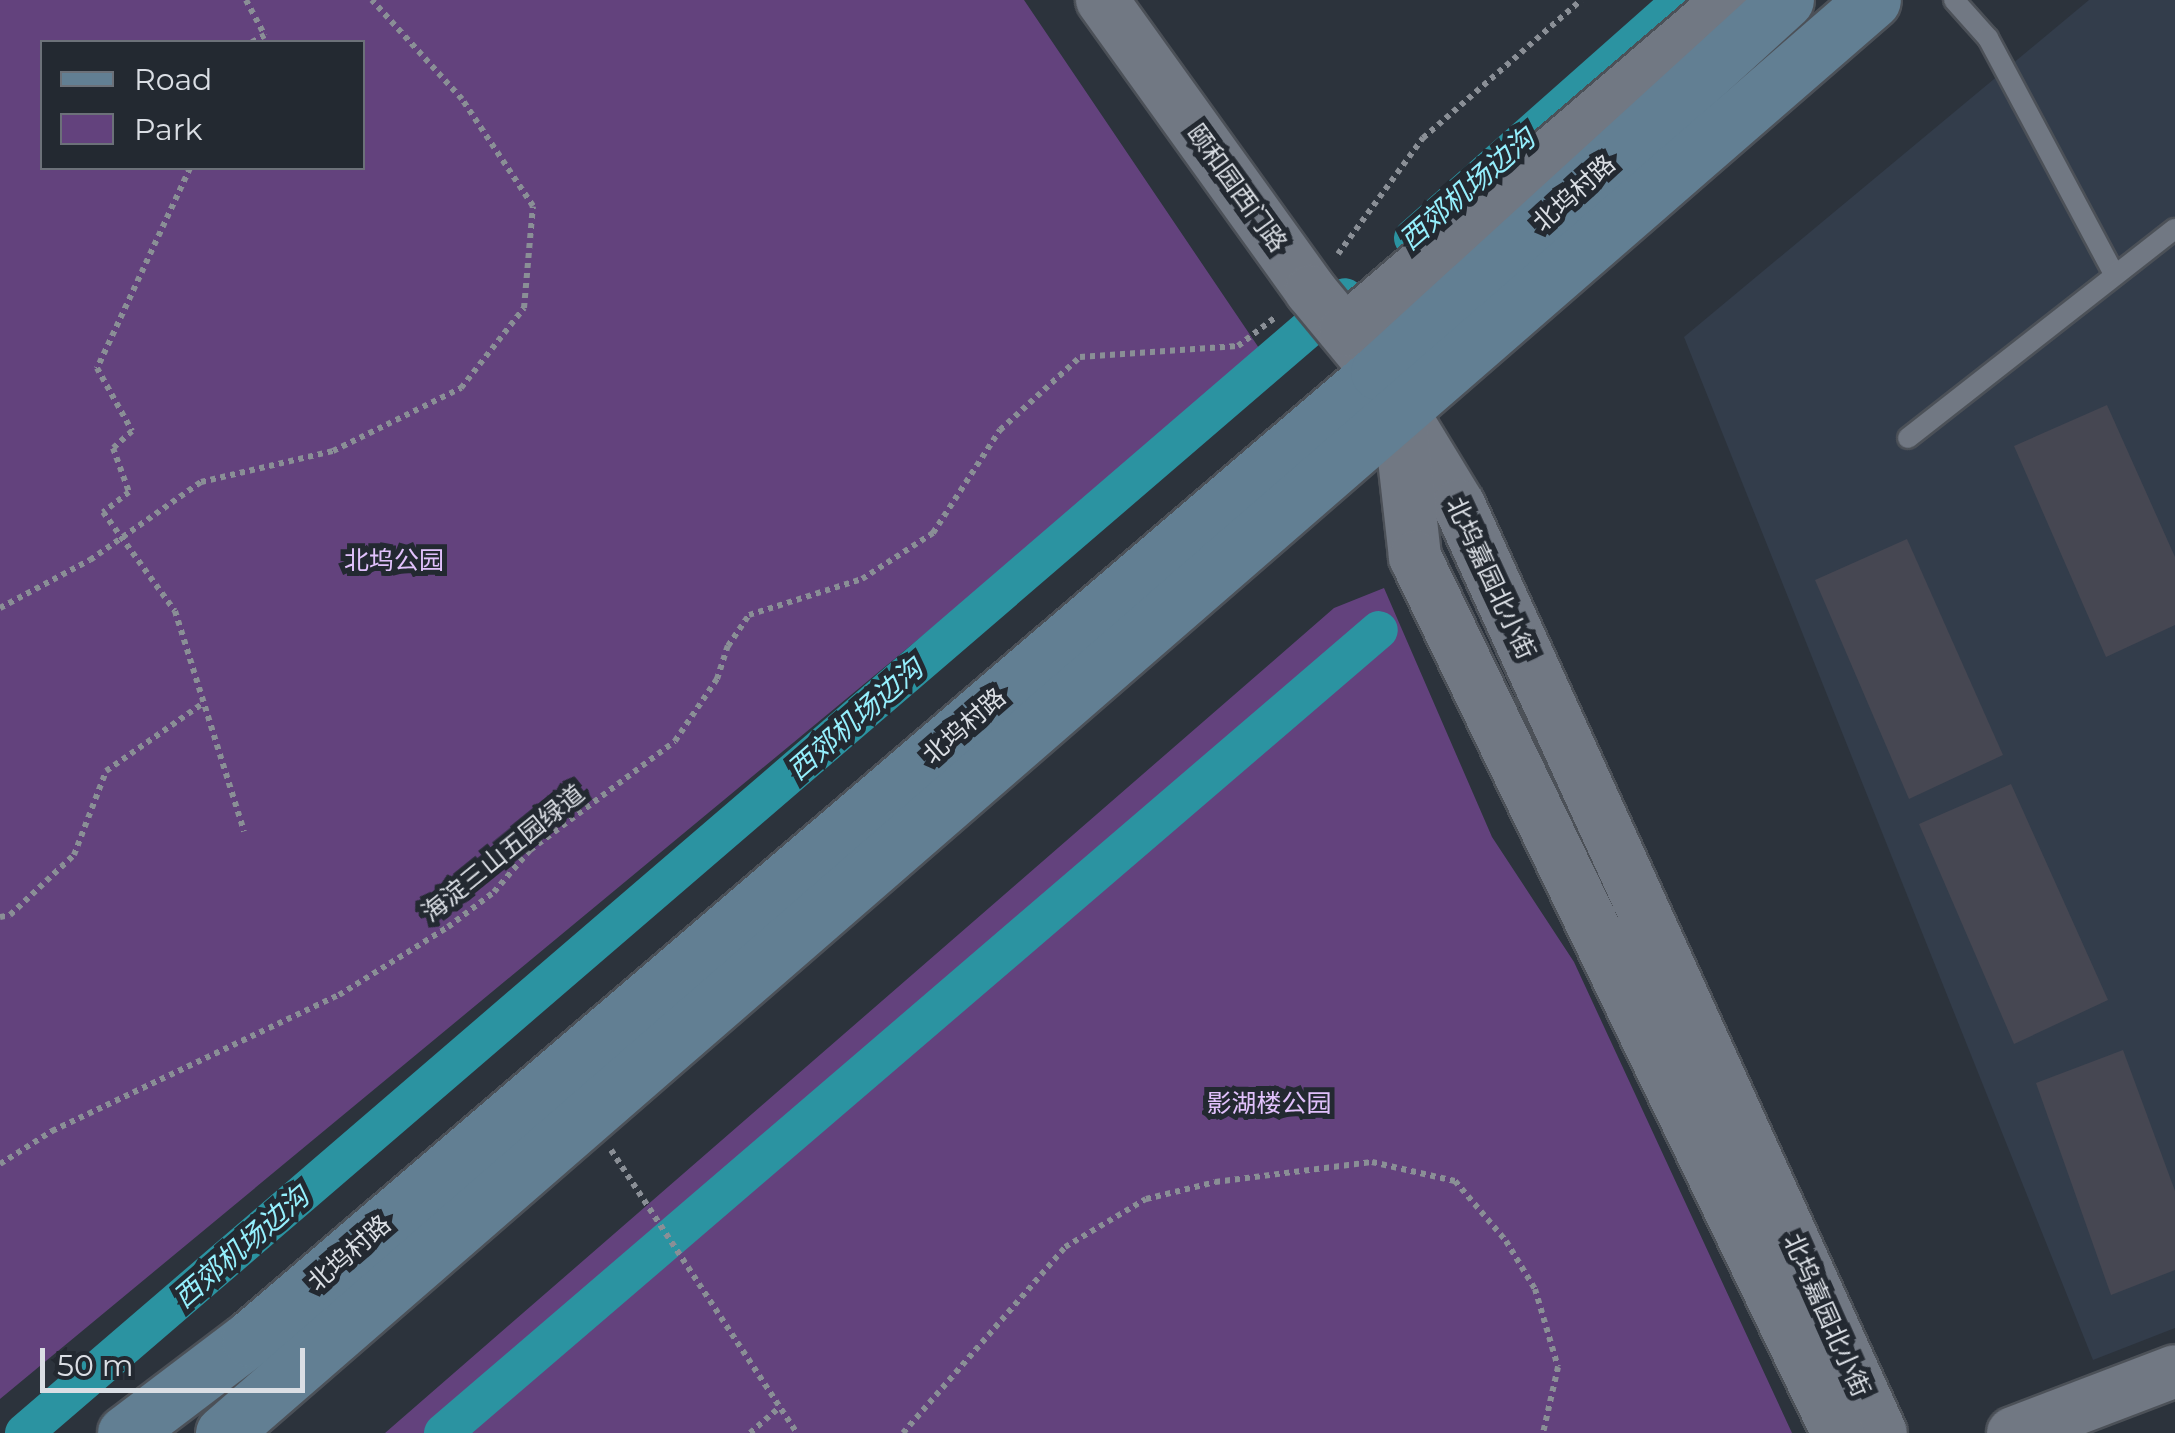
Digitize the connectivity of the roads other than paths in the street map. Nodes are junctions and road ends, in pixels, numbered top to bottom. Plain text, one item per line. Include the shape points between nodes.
1 (1102, 0) edge
2 (1730, 0) edge
3 (1786, 0) edge
4 (1873, 0) edge
5 (1954, 0) edge
6 (2175, 229) edge
7 (2112, 272) junction
8 (1374, 373) junction
9 (1908, 438) dead end
10 (2175, 1371) edge
11 (124, 1433) edge
12 (222, 1433) edge
13 (1838, 1433) edge
14 (1881, 1433) edge
15 (2013, 1433) edge

1 - 8 street, 颐和园西门路
2 - 8 street, 北坞村路
3 - 8 main road, 北坞村路
4 - 8 main road, 北坞村路
5 - 7 lane via 1988,38
6 - 7 lane
7 - 9 lane
8 - 11 main road, 北坞村路 via 248,1339
8 - 12 main road, 北坞村路 via 591,1119
8 - 13 street, 北坞嘉园北小街 via 1415,557
8 - 14 street, 北坞嘉园北小街 via 1459,505
10 - 15 street

